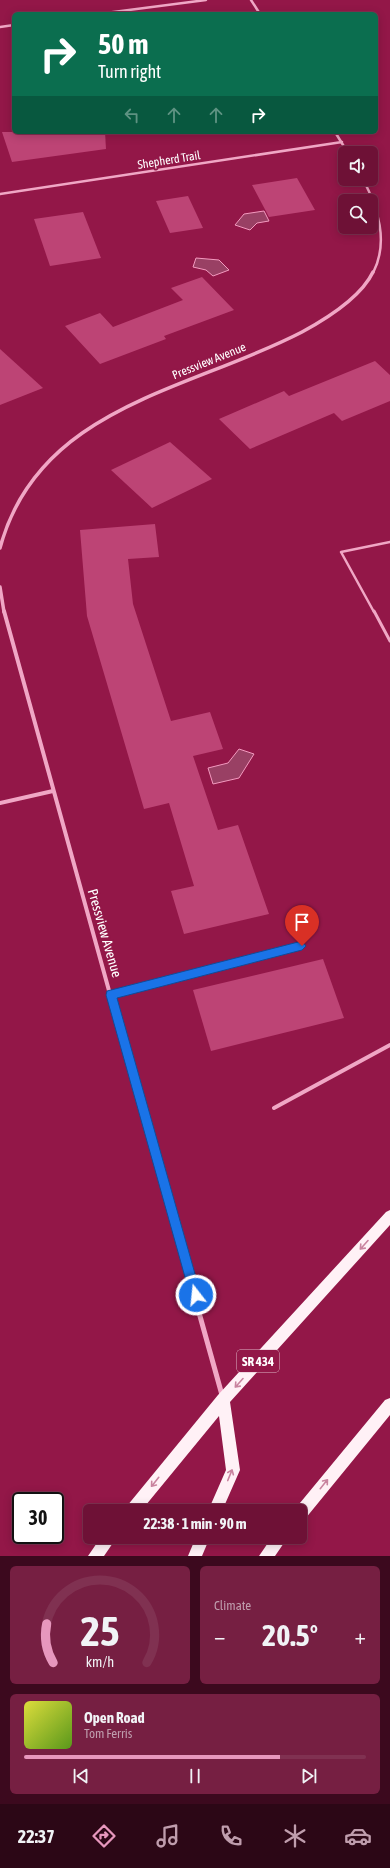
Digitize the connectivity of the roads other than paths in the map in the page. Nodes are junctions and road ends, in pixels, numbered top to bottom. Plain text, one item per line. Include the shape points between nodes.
1 (206, 0) edge
2 (251, 0) edge
3 (113, 12) edge
4 (259, 12) edge
5 (12, 25) edge
6 (0, 27) edge
7 (336, 134) edge
8 (342, 142) junction
9 (344, 146) edge
10 (367, 186) edge
11 (0, 194) edge
12 (390, 542) edge
13 (0, 548) edge
14 (0, 587) edge
15 (390, 641) edge
16 (53, 791) junction
17 (0, 803) edge
18 (302, 946) dead end
19 (111, 995) junction
20 (390, 1045) edge
21 (274, 1108) dead end
22 (390, 1216) edge
23 (223, 1400) junction
24 (390, 1405) edge
25 (138, 1504) edge
26 (218, 1504) edge
27 (307, 1506) edge
28 (104, 1544) edge
29 (200, 1544) edge
30 (275, 1544) edge
31 (95, 1556) edge
32 (195, 1556) edge
33 (266, 1556) edge

1 - 3 street
2 - 4 street
5 - 6 street
7 - 8 street
8 - 9 street
8 - 11 street, Shepherd Trail
10 - 13 street, Pressview Avenue via 373,197 381,225 380,258 370,280 344,305 291,338 139,400 95,424 52,457 20,495 3,532
12 - 15 lane via 341,552
14 - 16 street, Pressview Avenue via 2,605
16 - 17 street
16 - 19 street, Pressview Avenue
18 - 19 lane
19 - 23 street, Pressview Avenue
20 - 21 lane
22 -> 23 main road, SR 434
23 -> 25 main road, SR 434
26 -> 23 main road via 233,1470
27 -> 24 main road
28 - 31 main road
29 - 32 main road
30 - 33 main road

